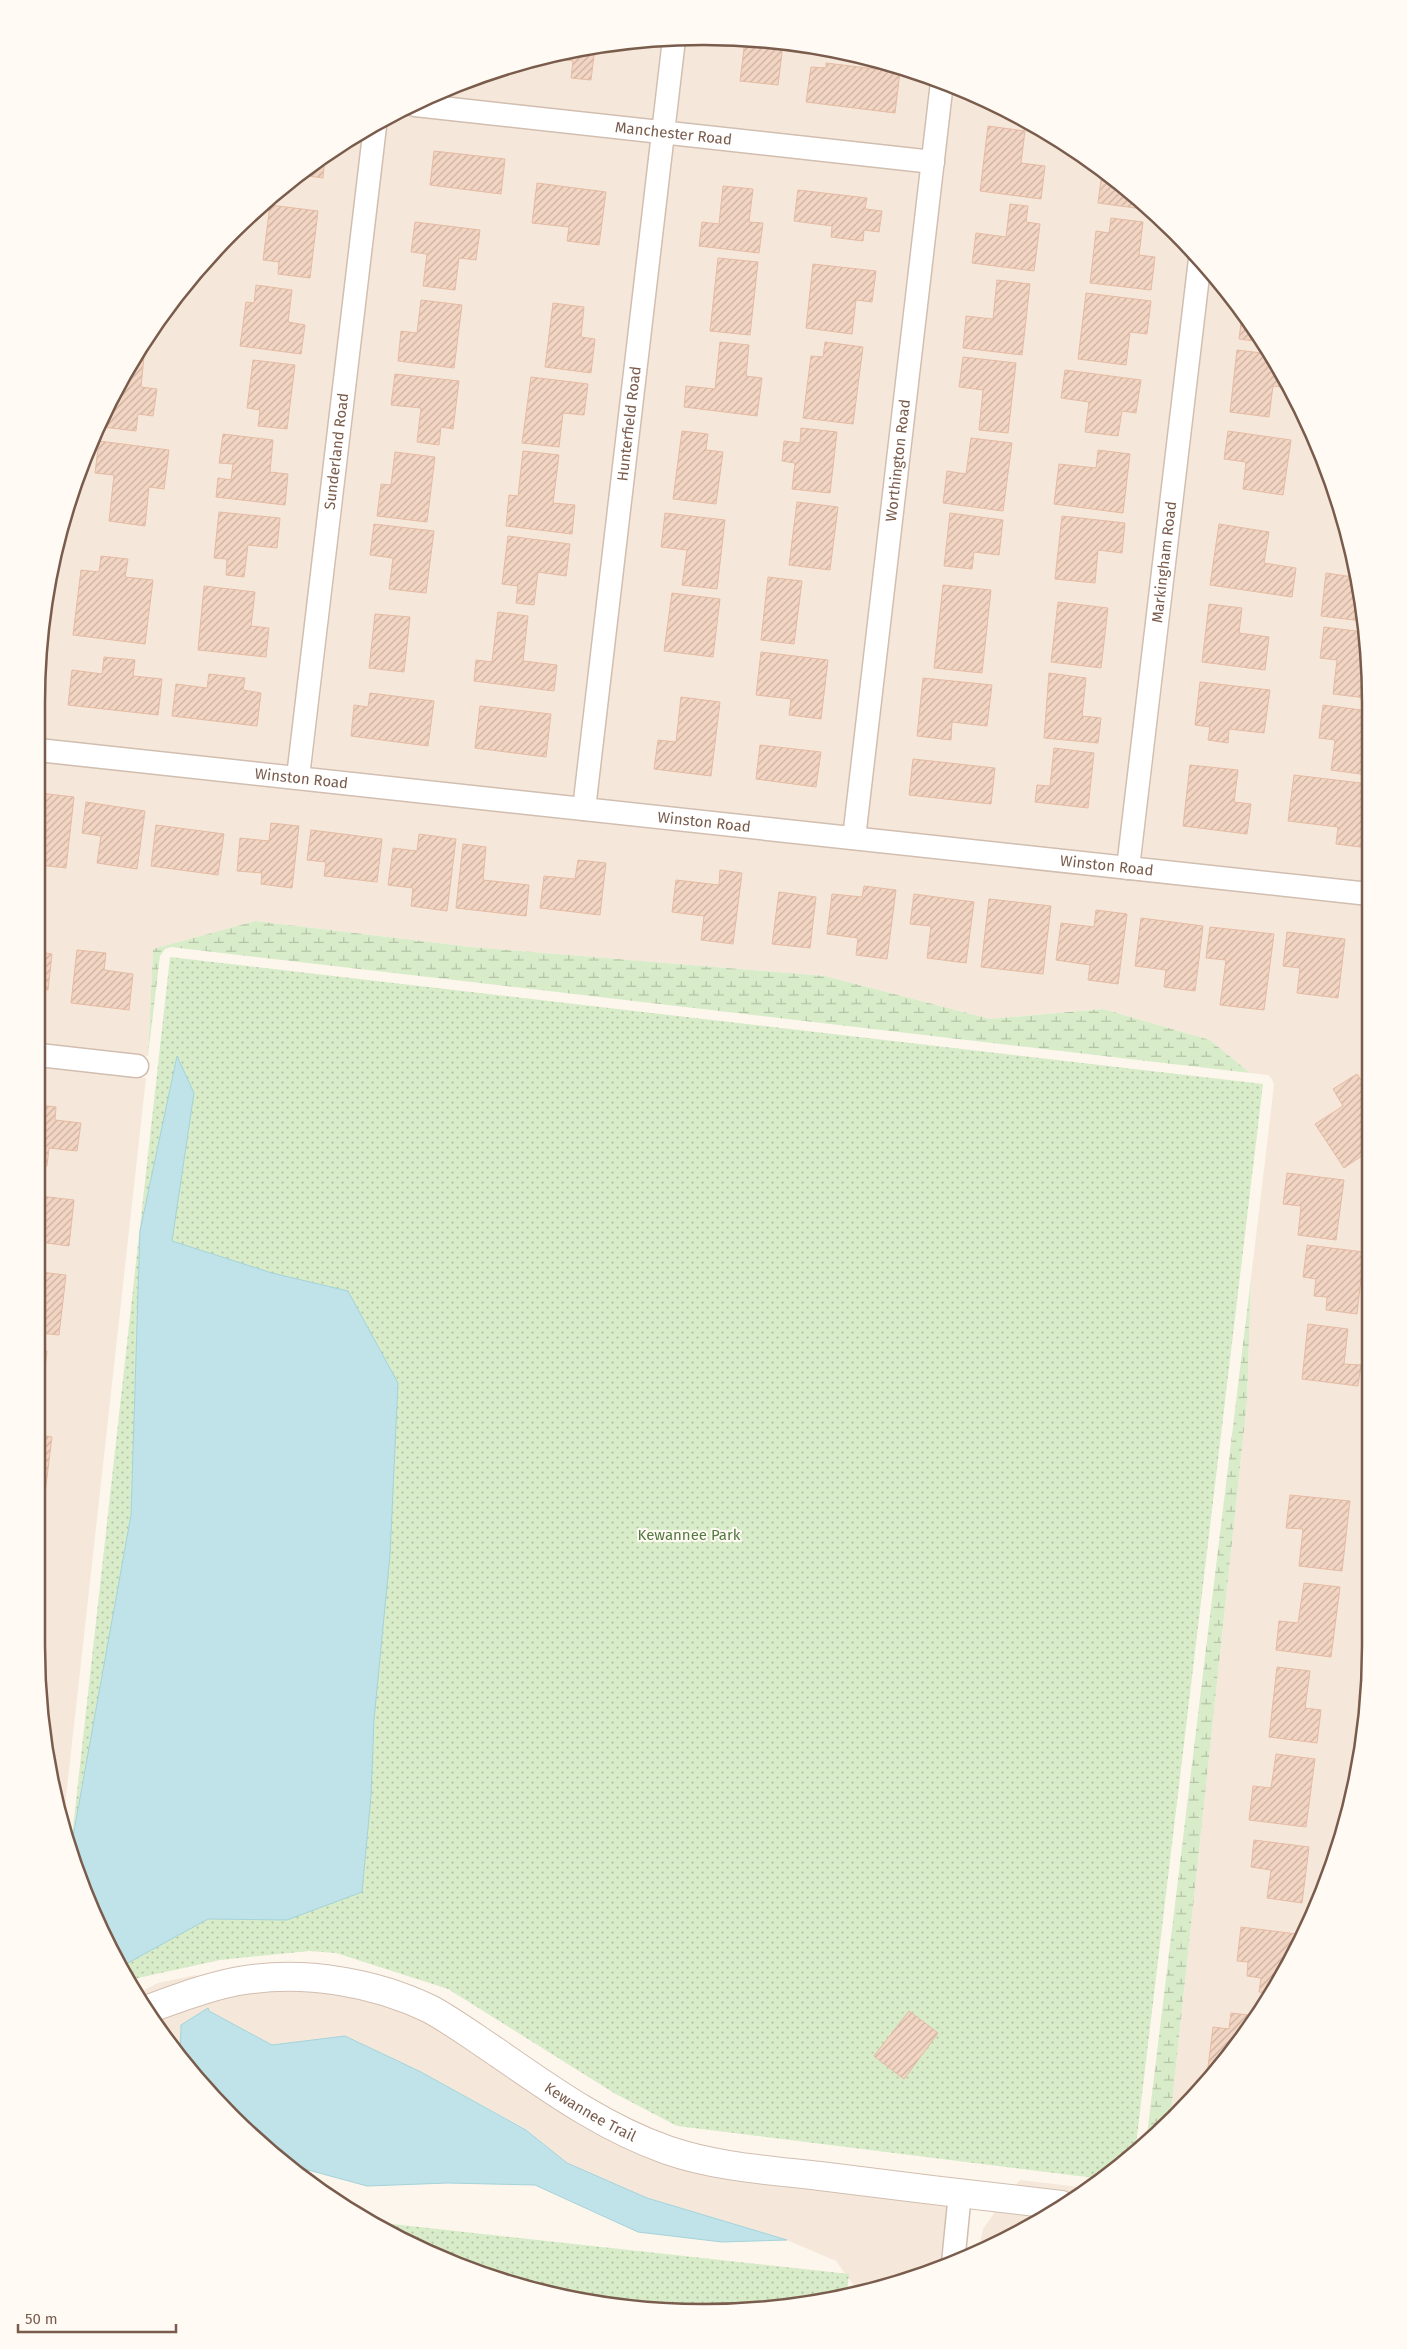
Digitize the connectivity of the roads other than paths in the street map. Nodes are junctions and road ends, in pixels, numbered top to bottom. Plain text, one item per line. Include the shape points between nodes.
1 (673, 46) edge
2 (941, 90) edge
3 (427, 106) edge
4 (374, 133) edge
5 (663, 133) junction
6 (933, 162) junction
7 (1199, 269) edge
8 (45, 751) edge
9 (298, 777) junction
10 (584, 809) junction
11 (854, 838) junction
12 (1128, 868) junction
13 (1362, 893) edge
14 (45, 1056) edge
15 (137, 1066) dead end
16 (153, 2007) edge
17 (960, 2193) junction
18 (1052, 2204) edge
19 (954, 2254) edge

1 - 5 street, Hunterfield Road
2 - 6 street, Worthington Road
3 - 5 street, Manchester Road
4 - 9 street, Sunderland Road
5 - 6 street, Manchester Road
5 - 10 street, Hunterfield Road
6 - 11 street, Worthington Road
7 - 12 street, Markingham Road
8 - 9 street, Winston Road
9 - 10 street, Winston Road
10 - 11 street, Winston Road
11 - 12 street, Winston Road
12 - 13 street, Winston Road
14 - 15 street
16 - 17 street, Kewannee Trail via 217,1986 274,1977 318,1978 357,1984 402,1997 431,2010 576,2106 632,2136 669,2150 738,2166
17 - 18 street, Kewannee Trail
17 - 19 street

